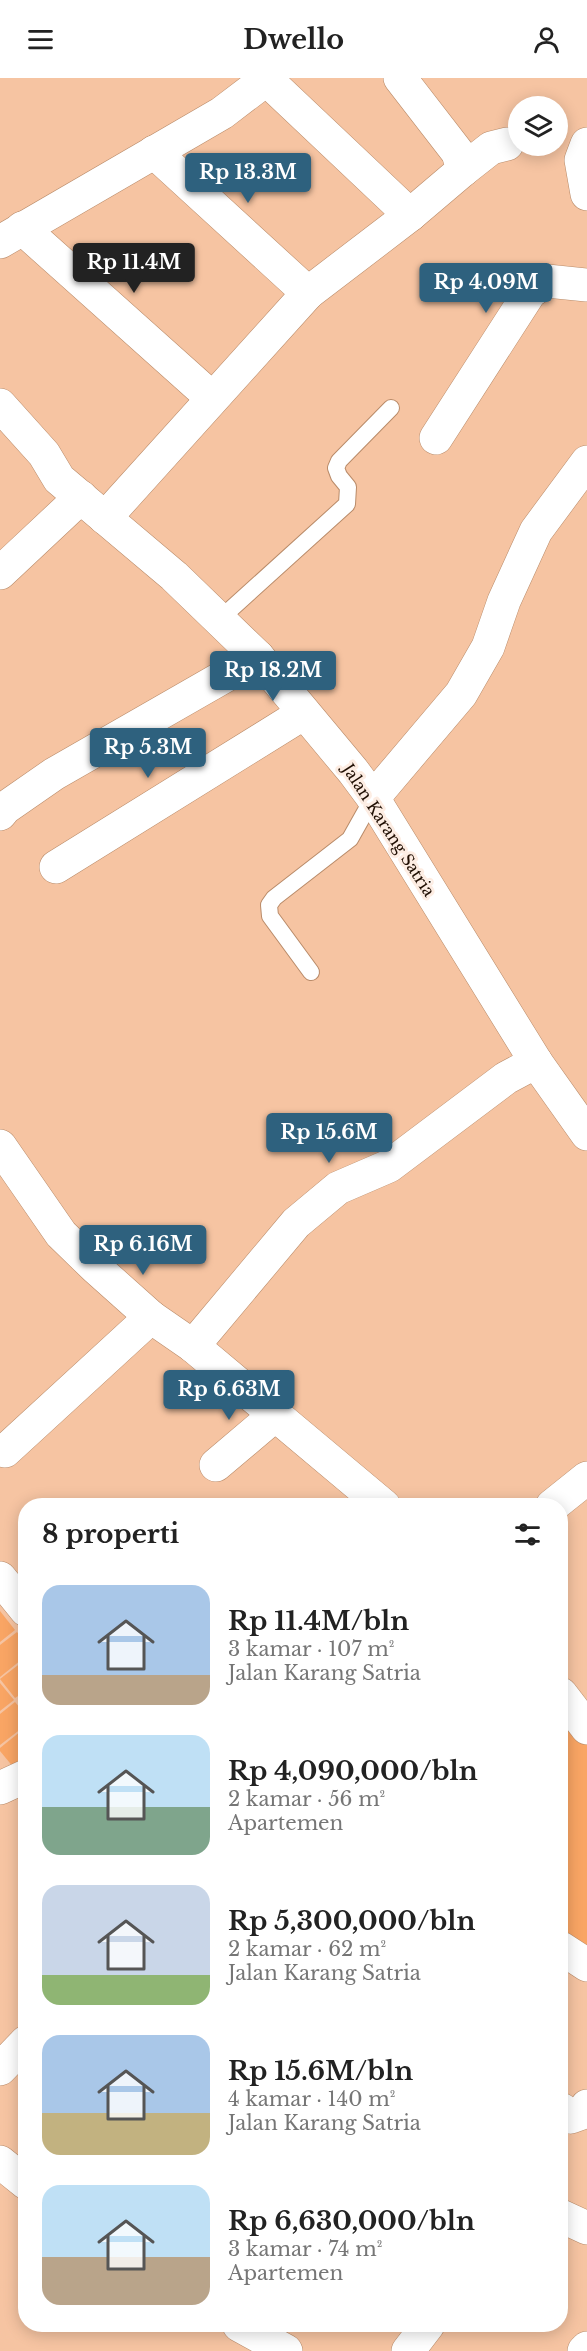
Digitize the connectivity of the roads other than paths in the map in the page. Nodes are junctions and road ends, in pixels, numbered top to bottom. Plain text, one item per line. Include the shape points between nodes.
1 (266, 78) edge
2 (400, 78) edge
3 (507, 144) dead end
4 (587, 144) edge
5 (154, 152) junction
6 (463, 170) junction
7 (587, 194) edge
8 (410, 215) junction
9 (11, 235) edge
10 (587, 285) edge
11 (308, 293) junction
12 (212, 398) junction
13 (0, 405) edge
14 (391, 408) dead end
15 (436, 438) dead end
16 (587, 462) edge
17 (81, 497) junction
18 (105, 518) junction
19 (0, 573) edge
20 (220, 619) junction
21 (258, 657) junction
22 (304, 713) junction
23 (373, 798) junction
24 (0, 814) edge
25 (56, 867) dead end
26 (311, 972) dead end
27 (536, 1062) junction
28 (587, 1134) edge
29 (0, 1146) edge
30 (151, 1317) junction
31 (193, 1346) junction
32 (274, 1416) junction
33 (5, 1451) dead end
34 (216, 1465) dead end
35 (587, 1478) edge
36 (374, 1498) edge
37 (562, 1498) edge
38 (0, 1578) edge
39 (18, 1600) edge
40 (568, 1703) edge
41 (587, 1728) edge
42 (18, 1780) edge
43 (0, 1788) edge
44 (568, 1953) edge
45 (587, 1965) edge
46 (18, 2050) edge
47 (0, 2069) edge
48 (587, 2106) edge
49 (568, 2115) edge
50 (0, 2162) edge
51 (18, 2177) edge
52 (568, 2219) edge
53 (587, 2228) edge
54 (258, 2332) edge
55 (423, 2332) edge
56 (587, 2348) edge
57 (286, 2351) edge
58 (408, 2351) edge
59 (584, 2351) edge

1 - 5 street via 222,112
1 - 8 street
2 - 6 street via 458,153
3 - 6 street via 491,148
4 - 7 street via 581,160
5 - 9 street
5 - 11 street
6 - 8 street
8 - 11 street
9 - 12 street
10 - 15 street via 547,281 530,292
11 - 12 street
12 - 18 street
13 - 17 street, Jalan Karang Satria via 44,454 59,479
14 - 20 lane via 339,461 336,468 348,487 347,504
16 - 23 street via 536,531 488,647 461,694
17 - 18 street, Jalan Karang Satria
17 - 19 street
18 - 20 street, Jalan Karang Satria
20 - 21 street, Jalan Karang Satria
21 - 22 street, Jalan Karang Satria
21 - 24 street via 54,774
22 - 23 street, Jalan Karang Satria
22 - 25 street
23 - 26 lane via 350,839 269,905 270,916
23 - 27 street, Jalan Karang Satria
27 - 28 street, Jalan Karang Satria
27 - 31 street via 506,1078 388,1166 338,1188 296,1223
29 - 30 street via 61,1234
30 - 31 street
30 - 33 street
31 - 32 street
32 - 34 street
32 - 36 street
35 - 37 street
38 - 39 street
40 - 41 street
42 - 43 street
44 - 45 street
46 - 47 street
48 - 49 street via 582,2113
50 - 51 street
52 - 53 street
54 - 57 street
55 - 58 street
56 - 59 street

